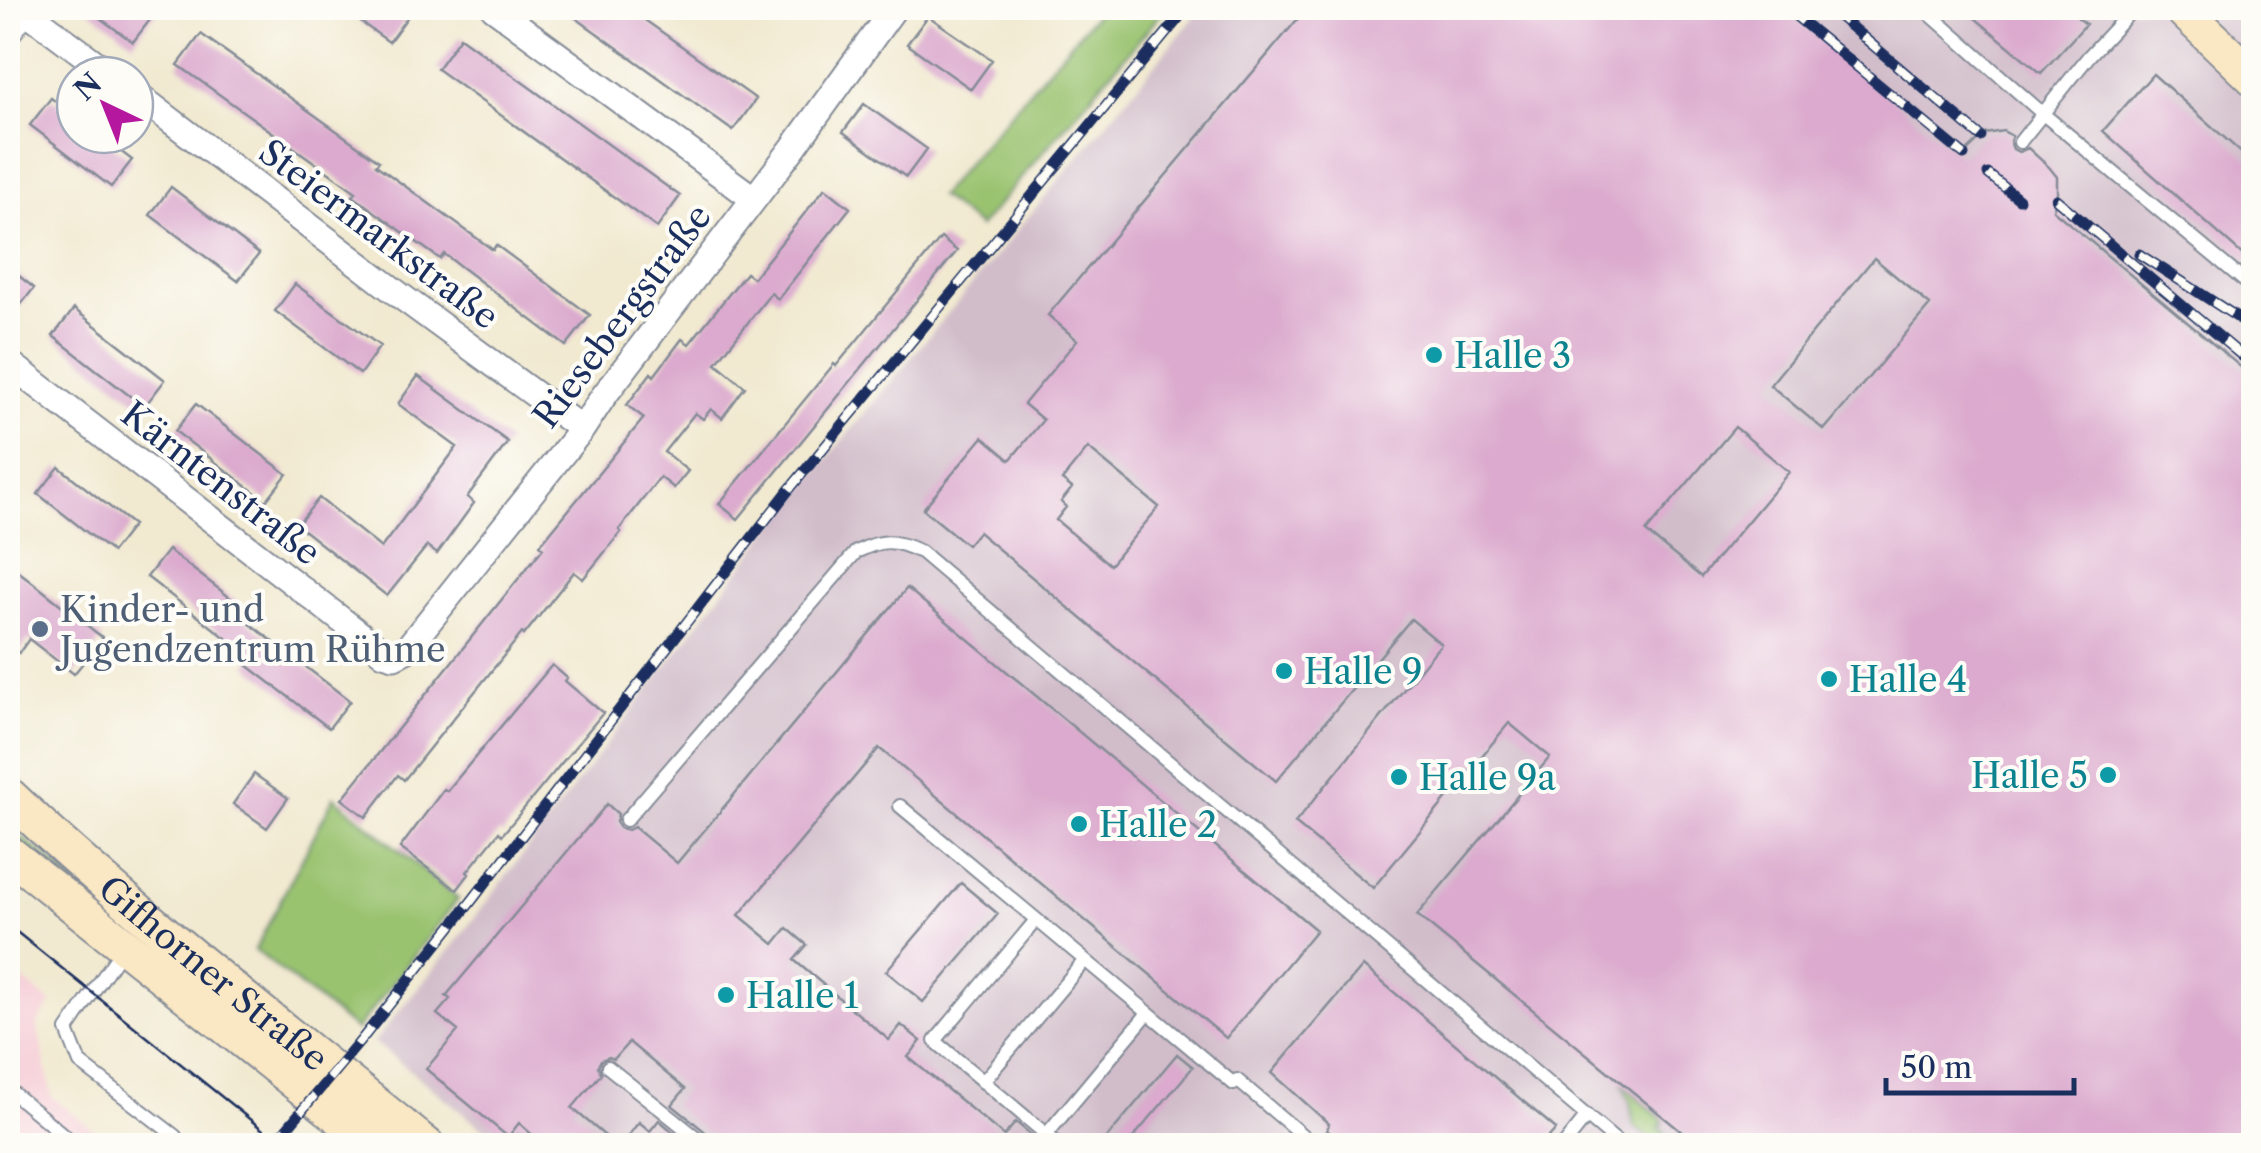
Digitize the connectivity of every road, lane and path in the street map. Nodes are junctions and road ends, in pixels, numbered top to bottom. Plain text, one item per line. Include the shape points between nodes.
1 (494, 8) edge
2 (894, 8) edge
3 (1923, 8) edge
4 (2134, 8) edge
5 (2180, 8) edge
6 (23, 9) edge
7 (8, 32) edge
8 (84, 55) edge
9 (2254, 78) edge
10 (155, 108) edge
11 (2042, 113) junction
12 (2020, 142) dead end
13 (754, 199) junction
14 (2254, 289) edge
15 (8, 362) edge
16 (582, 429) junction
17 (394, 656) joint
18 (8, 794) edge
19 (900, 806) dead end
20 (626, 820) dead end
21 (8, 853) edge
22 (1036, 920) junction
23 (125, 946) junction
24 (1085, 960) junction
25 (1148, 1013) junction
26 (608, 1066) dead end
27 (983, 1082) junction
28 (8, 1089) edge
29 (1588, 1116) junction
30 (1046, 1134) junction
31 (62, 1140) edge
32 (77, 1146) edge
33 (176, 1146) edge
34 (376, 1146) edge
35 (427, 1146) edge
36 (707, 1146) edge
37 (1060, 1146) edge
38 (1315, 1146) edge
39 (1563, 1146) edge
40 (1622, 1146) edge

1 - 13 street
2 - 13 street, Riesebergstraße
3 - 11 lane
4 - 11 lane
5 - 9 main road
6 - 7 street
6 - 8 street
10 - 16 street, Steiermarkstraße
11 - 12 lane
11 - 14 lane
13 - 16 street, Riesebergstraße
15 - 17 street, Kärntenstraße
16 - 17 street, Riesebergstraße via 406,650
18 - 35 main road, Gifhorner Straße via 149,922
19 - 22 lane
20 - 29 lane via 856,552 890,541 909,546
21 - 23 main road, Gifhorner Straße
22 - 24 lane
22 - 27 lane via 934,1041
23 - 33 lane via 67,1030 80,1063 174,1136
23 - 34 main road, Gifhorner Straße
24 - 25 lane
24 - 27 lane
25 - 30 lane
25 - 38 lane
26 - 36 lane
27 - 30 lane
28 - 31 lane
29 - 39 lane
29 - 40 lane
30 - 37 lane
31 - 32 lane

